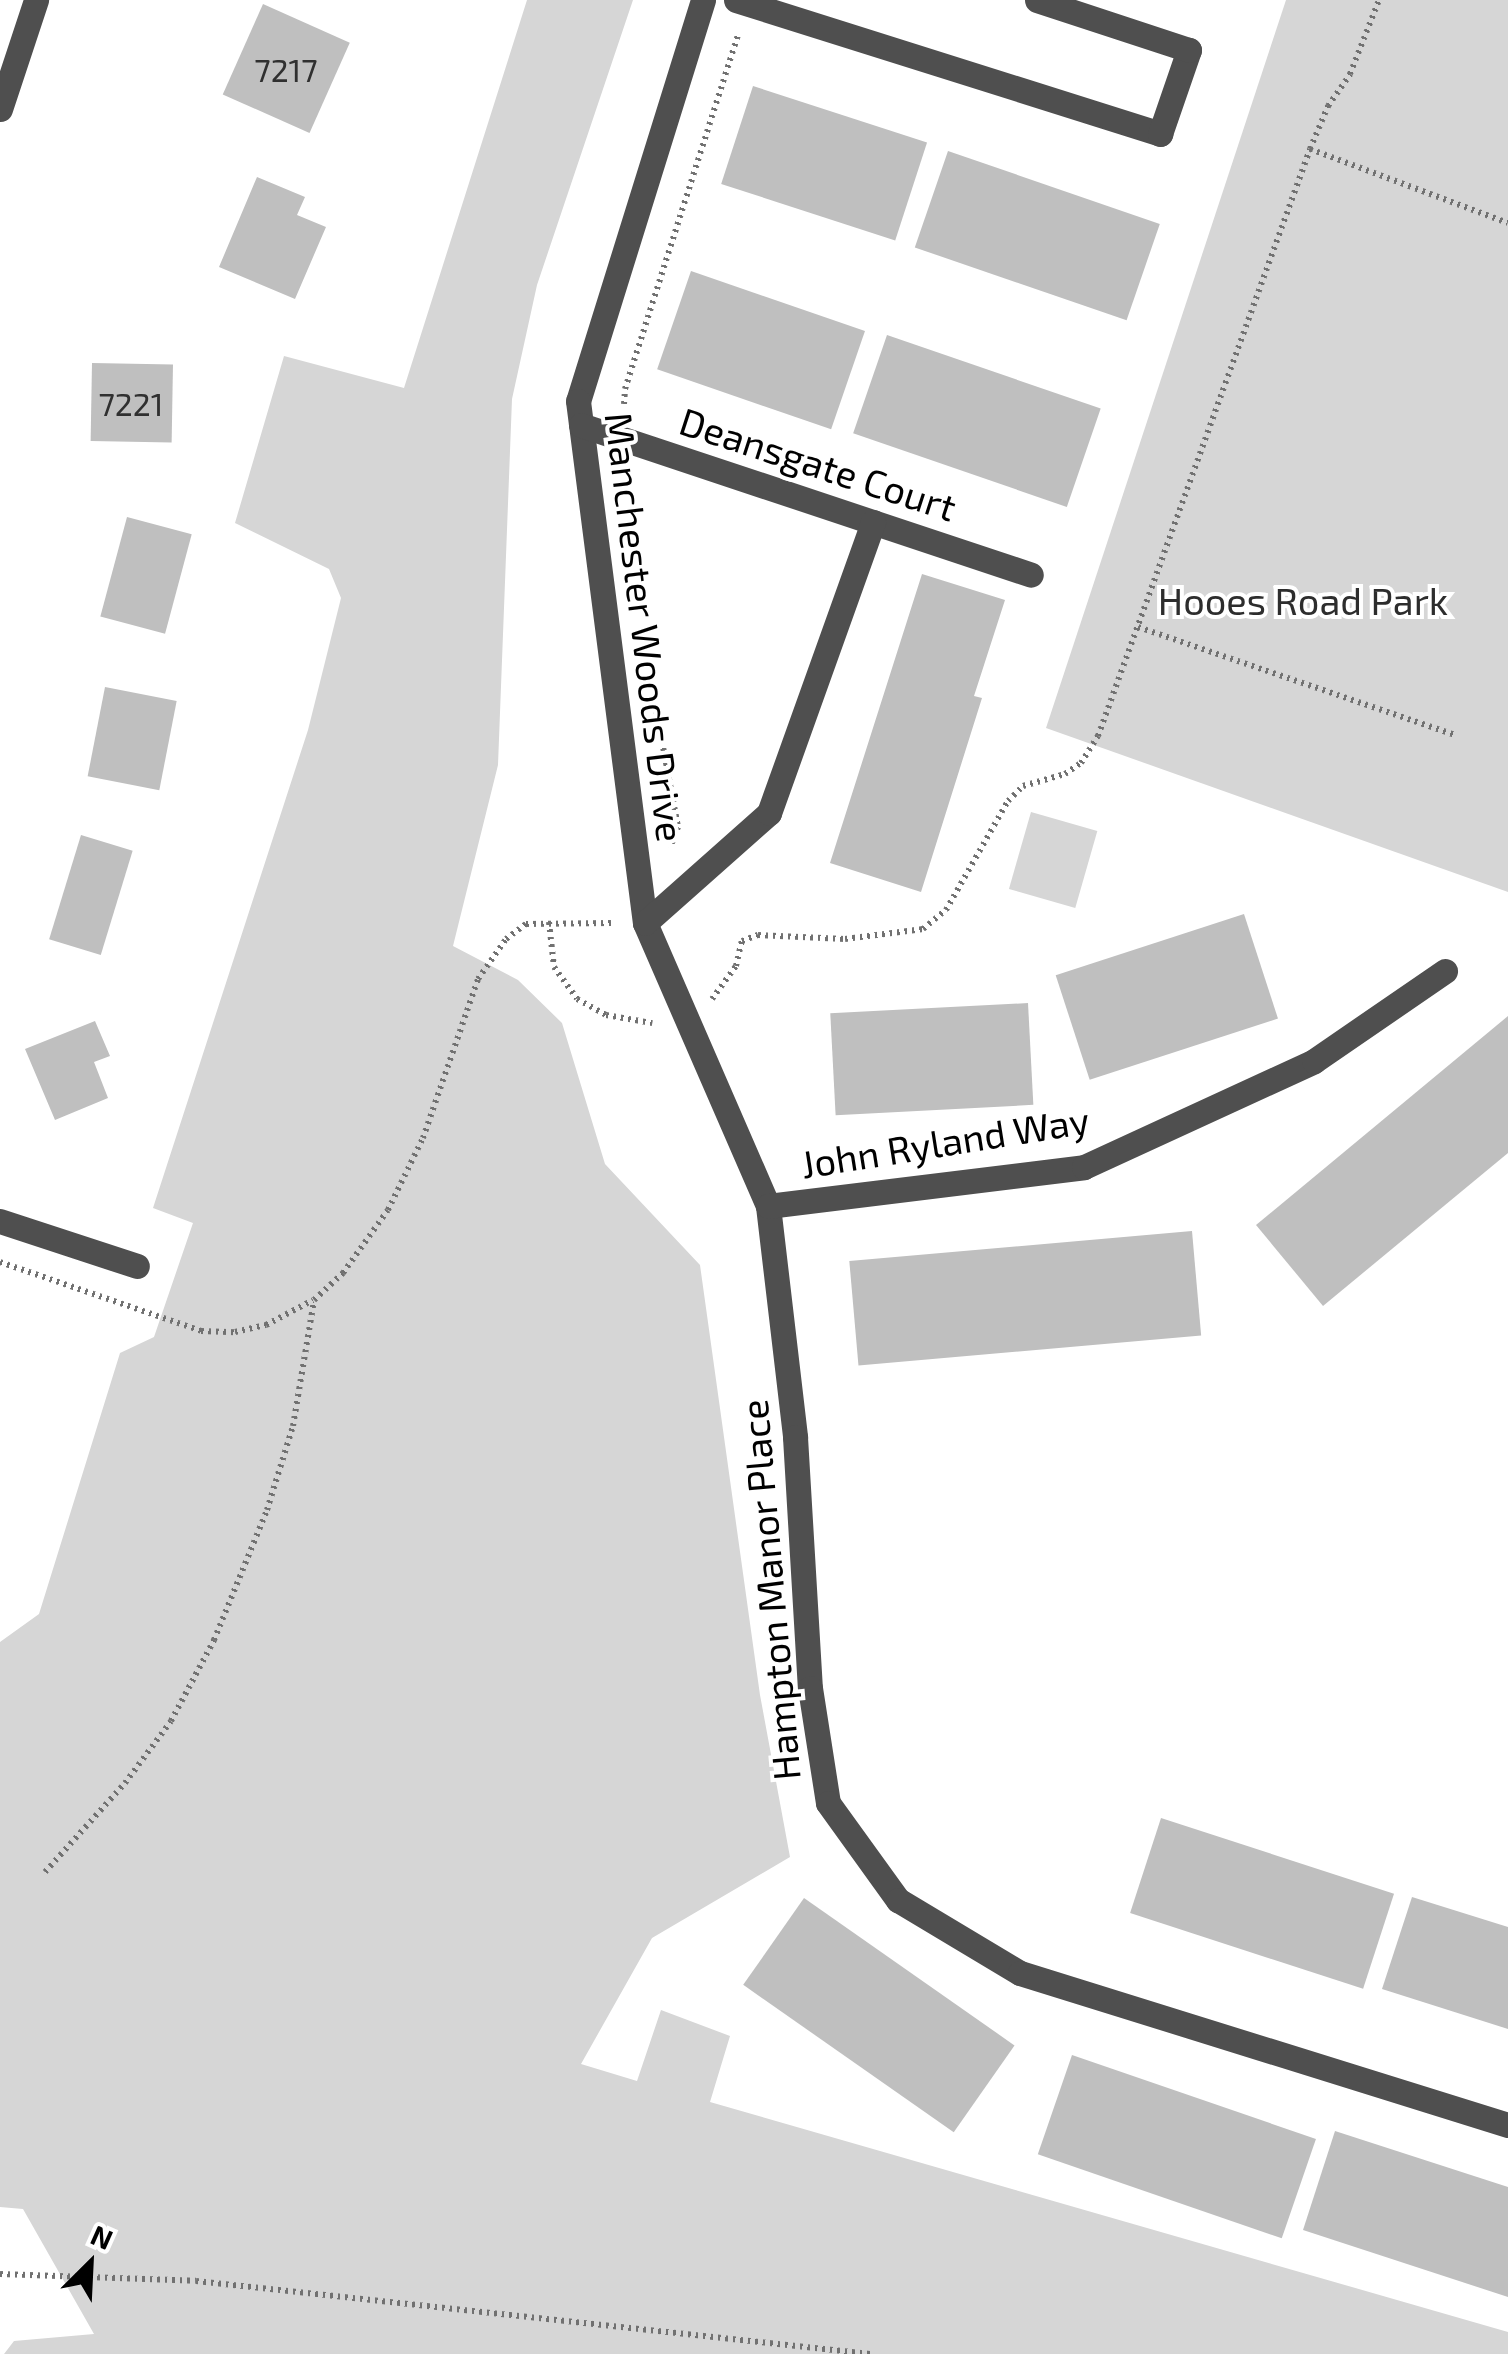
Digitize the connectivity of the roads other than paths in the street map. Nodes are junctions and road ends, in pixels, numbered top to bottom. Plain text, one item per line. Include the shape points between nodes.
1 (36, 0) edge
2 (702, 0) edge
3 (736, 0) edge
4 (1036, 0) edge
5 (0, 109) edge
6 (581, 425) junction
7 (872, 522) junction
8 (1031, 575) dead end
9 (645, 922) junction
10 (1445, 971) dead end
11 (768, 1206) junction
12 (0, 1221) edge
13 (137, 1266) dead end
14 (1508, 2125) edge

1 - 5 street
2 - 6 street, Manchester Woods Drive via 578,401
3 - 4 street via 1160,134 1188,50
6 - 7 street, Deansgate Court
6 - 9 street, Manchester Woods Drive
7 - 8 street, Deansgate Court
7 - 9 street via 769,813
9 - 11 street, Hampton Manor Place
10 - 11 street, John Ryland Way via 1314,1061 1084,1166
11 - 14 street, Hampton Manor Place via 794,1437 810,1688 828,1803 898,1900 1020,1974
12 - 13 street

